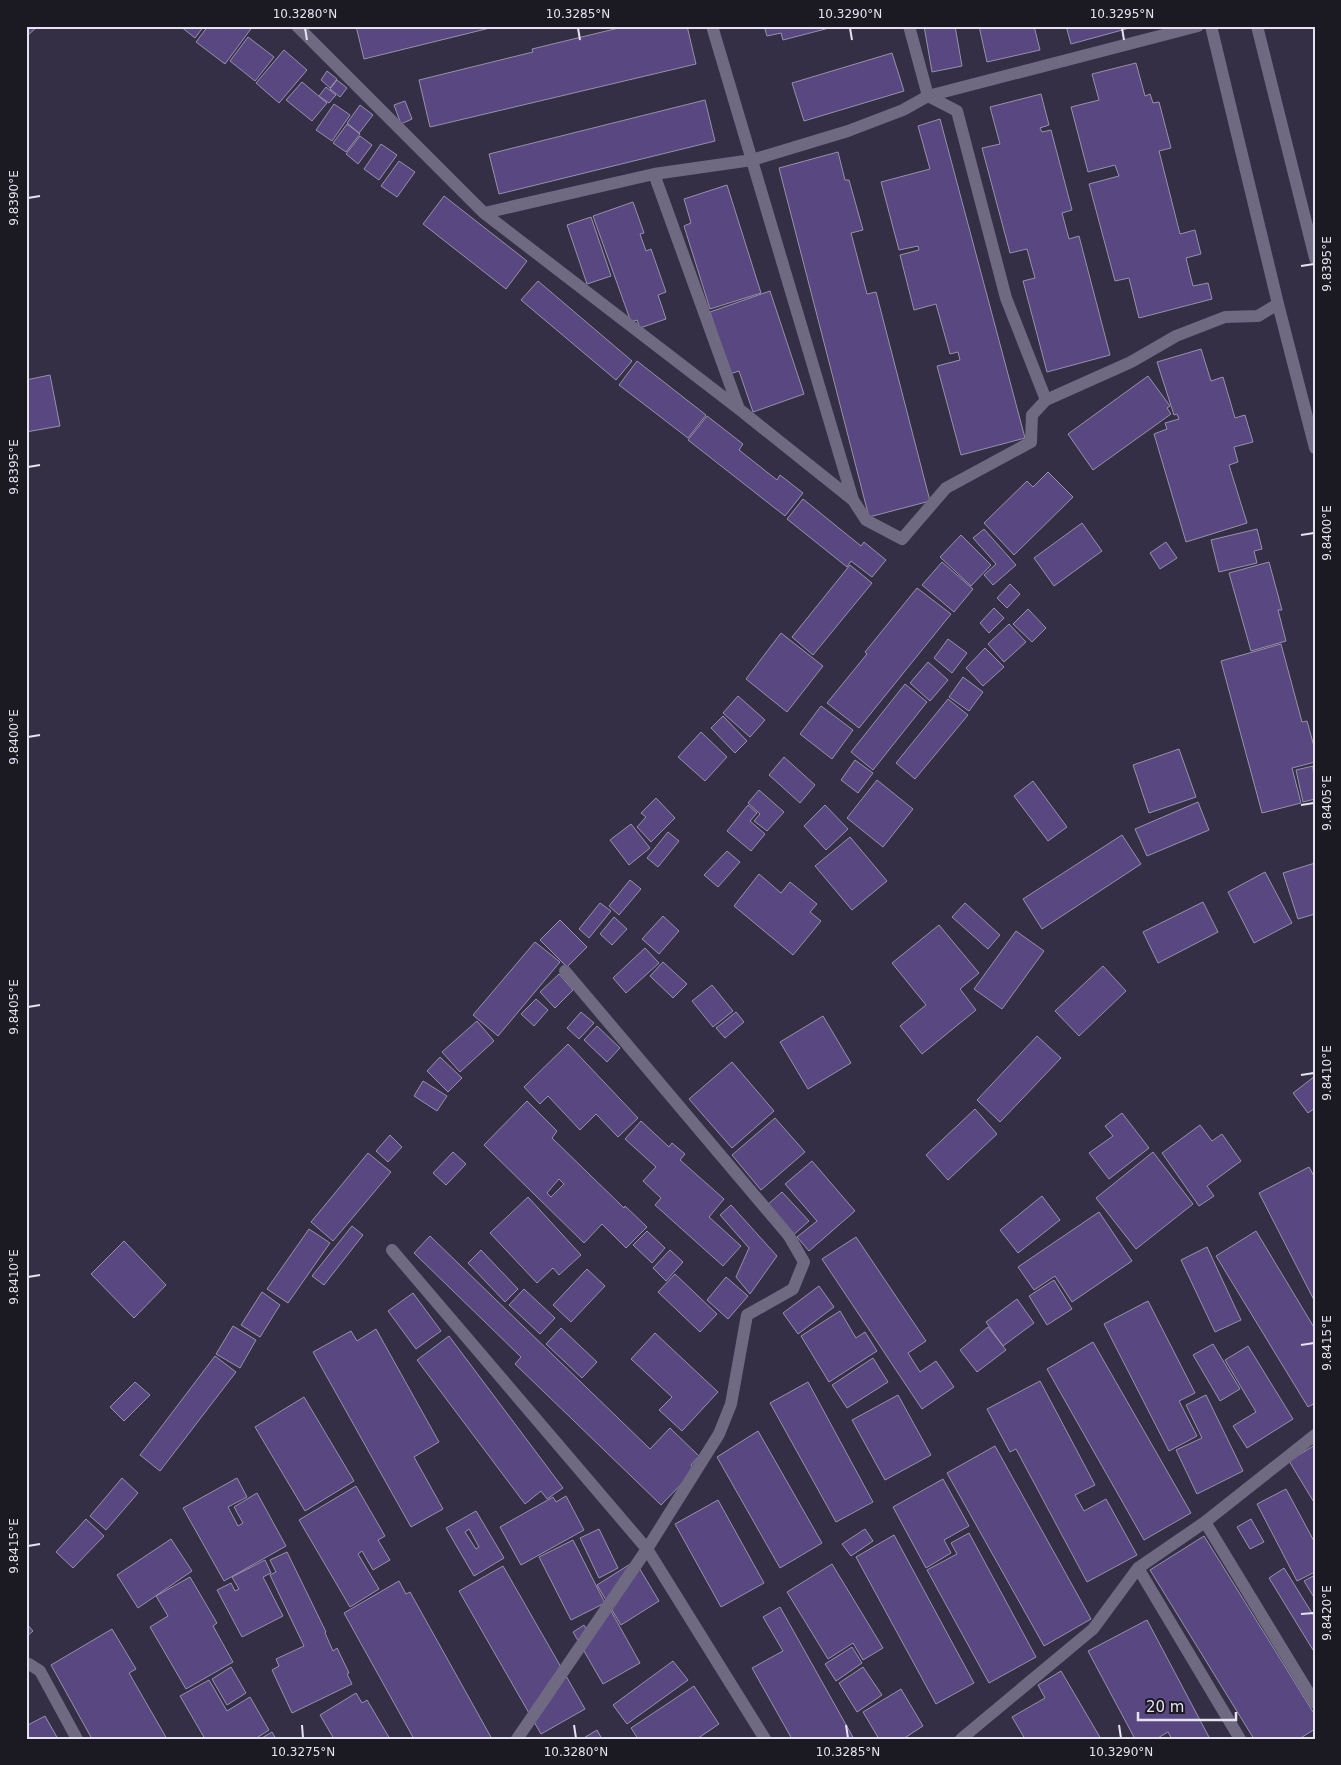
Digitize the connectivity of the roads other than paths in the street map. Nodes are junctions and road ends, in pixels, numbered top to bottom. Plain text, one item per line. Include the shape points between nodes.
1 (297, 26) edge
2 (712, 26) edge
3 (909, 26) edge
4 (1198, 26) edge
5 (1211, 26) edge
6 (1257, 26) edge
7 (928, 96) junction
8 (752, 160) junction
9 (654, 174) junction
10 (484, 213) junction
11 (1315, 258) edge
12 (1278, 304) junction
13 (1046, 400) junction
14 (739, 408) junction
15 (1315, 448) edge
16 (853, 500) junction
17 (565, 971) dead end
18 (392, 1250) dead end
19 (1315, 1435) edge
20 (1205, 1522) junction
21 (648, 1549) junction
22 (1138, 1568) junction
23 (26, 1664) edge
24 (1315, 1703) edge
25 (77, 1739) edge
26 (517, 1739) edge
27 (765, 1739) edge
28 (960, 1739) edge
29 (1240, 1739) edge

1 - 10 street
2 - 8 street
3 - 7 street
4 - 7 street
5 - 12 street
6 - 11 street
7 - 8 street via 903,110 848,131
7 - 13 street via 957,111 1006,298
8 - 9 street
8 - 16 street
9 - 10 street
9 - 14 street
10 - 14 street
12 - 13 street via 1258,316 1226,317 1176,336 1131,362
12 - 15 street
13 - 16 street via 1032,415 1031,442 946,488 902,539 866,520
14 - 16 street
17 - 21 street via 789,1236 804,1262 793,1289 747,1315 731,1404 719,1434
18 - 21 street
19 - 20 street
20 - 22 street
20 - 24 street
21 - 26 street
21 - 27 street
22 - 28 street via 1093,1628
22 - 29 street
23 - 25 street via 40,1671

